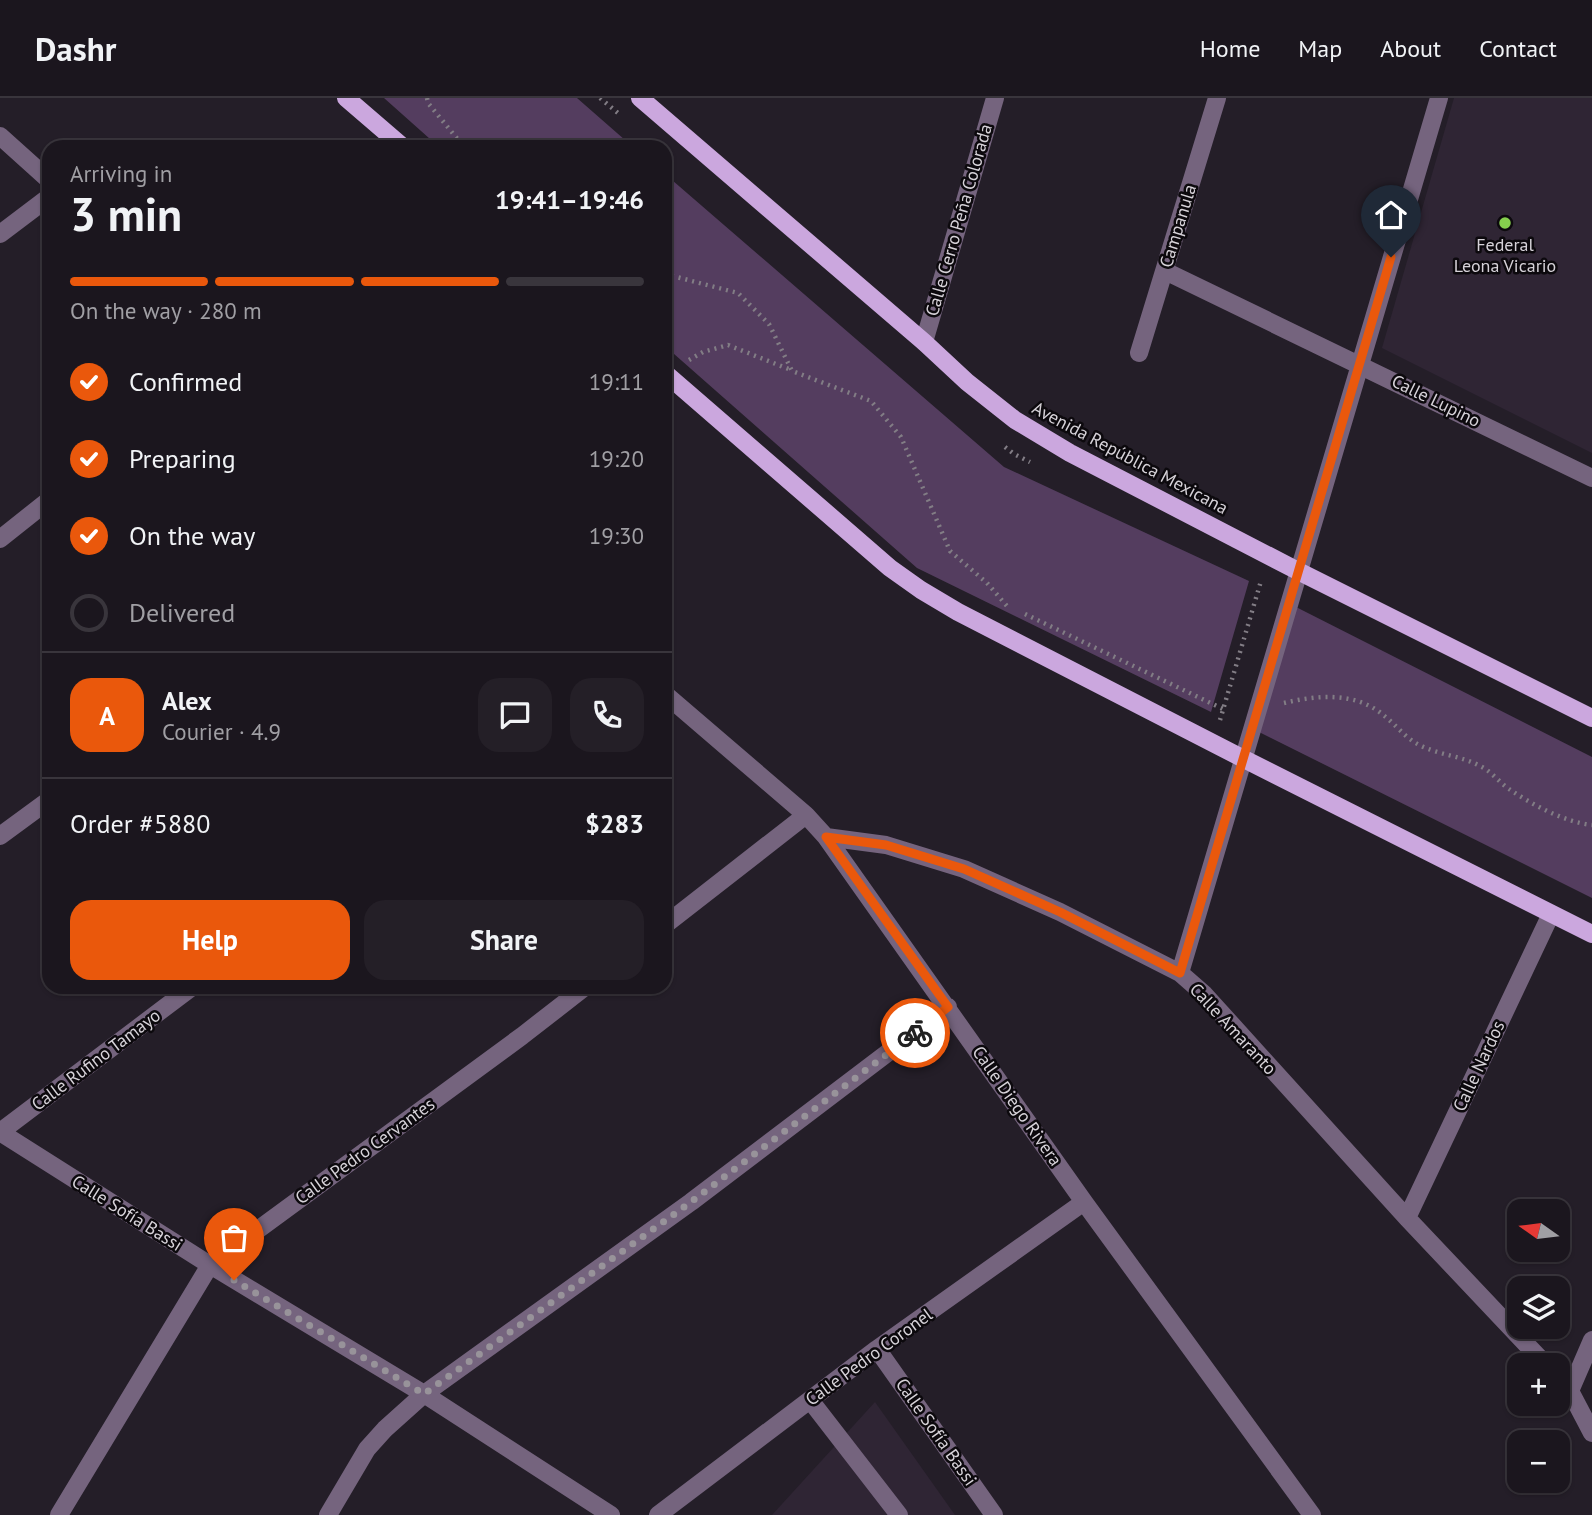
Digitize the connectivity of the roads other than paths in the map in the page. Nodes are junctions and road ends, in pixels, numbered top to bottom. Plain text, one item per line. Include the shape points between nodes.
1 (346, 98) edge
2 (640, 98) edge
3 (1217, 98) edge
4 (1439, 98) edge
5 (989, 102) edge
6 (0, 136) edge
7 (395, 140) edge
8 (42, 174) edge
9 (42, 202) edge
10 (0, 234) edge
11 (1165, 271) junction
12 (924, 342) junction
13 (1139, 353) dead end
14 (1359, 364) junction
15 (672, 379) edge
16 (1592, 478) edge
17 (42, 506) edge
18 (0, 539) edge
19 (1298, 571) junction
20 (672, 700) edge
21 (1592, 718) edge
22 (1242, 758) junction
23 (42, 805) edge
24 (806, 815) junction
25 (0, 836) edge
26 (826, 837) junction
27 (1551, 914) junction
28 (672, 920) edge
29 (1592, 934) edge
30 (1180, 973) junction
31 (183, 994) edge
32 (576, 994) edge
33 (948, 1007) junction
34 (0, 1132) edge
35 (1084, 1202) junction
36 (1407, 1219) junction
37 (210, 1265) junction
38 (1592, 1340) edge
39 (877, 1349) junction
40 (1535, 1353) edge
41 (1570, 1375) edge
42 (424, 1394) junction
43 (1570, 1394) edge
44 (810, 1400) junction
45 (1592, 1433) edge
46 (59, 1515) edge
47 (328, 1515) edge
48 (611, 1515) edge
49 (658, 1515) edge
50 (899, 1515) edge
51 (994, 1515) edge
52 (1312, 1515) edge

1 - 7 main road
2 - 12 main road, Avenida República Mexicana
3 - 11 street, Campanula
4 - 14 street
5 - 12 street, Calle Cerro Peña Colorada
6 - 8 street
9 - 10 street
11 - 13 street, Campanula
11 - 14 street, Calle Lupino
12 - 19 main road, Avenida República Mexicana via 1026,427
14 - 16 street, Calle Lupino
14 - 19 street
15 - 22 main road via 921,590
17 - 18 street
19 - 21 main road, Avenida República Mexicana
19 - 22 street
20 - 24 street, Calle Diego Rivera
22 - 27 main road
22 - 30 street
23 - 25 street
24 - 26 street, Calle Diego Rivera
24 - 28 street
26 - 30 street, Calle Amaranto via 886,845 964,869
26 - 33 street, Calle Diego Rivera
27 - 29 main road
27 - 36 street, Calle Nardos
30 - 36 street, Calle Amaranto
31 - 34 street, Calle Rufino Tamayo
32 - 37 street, Calle Pedro Cervantes
33 - 35 street, Calle Diego Rivera
33 - 42 street via 691,1202
34 - 37 street, Calle Sofía Bassi
35 - 39 street, Calle Pedro Coronel
35 - 52 street, Calle Diego Rivera
36 - 40 street, Calle Amaranto
37 - 42 street, Calle Sofía Bassi
37 - 46 street, Calle Pedro Cervantes
38 - 41 street
39 - 44 street, Calle Pedro Coronel
39 - 51 street, Calle Sofía Bassi
42 - 47 street via 367,1450
42 - 48 street, Calle Sofía Bassi
43 - 45 street
44 - 49 street, Calle Pedro Coronel
44 - 50 street

